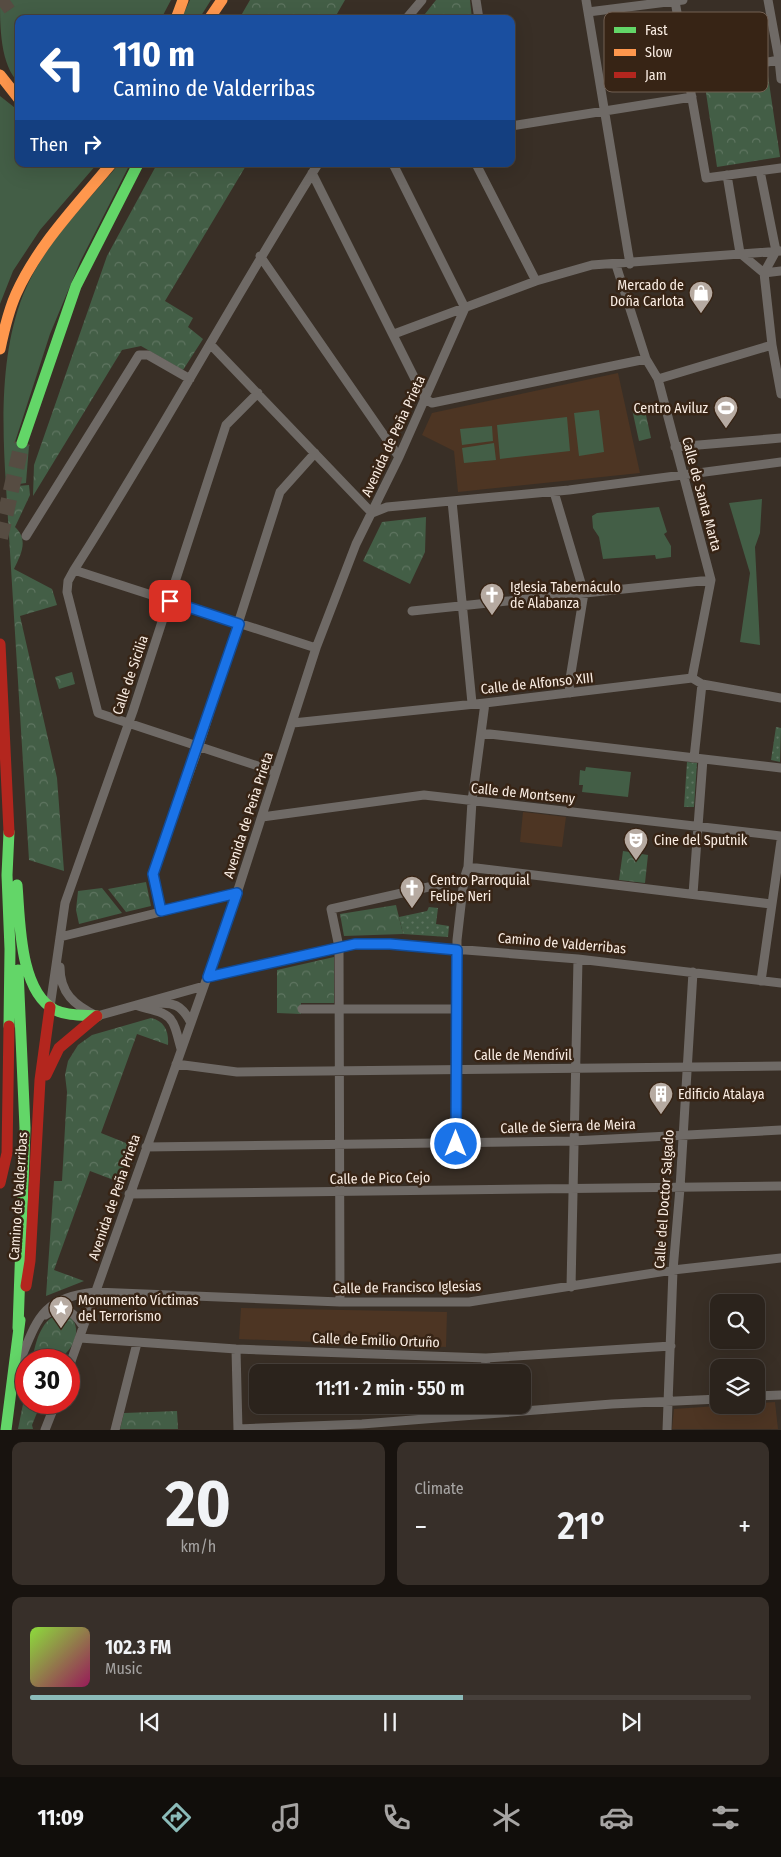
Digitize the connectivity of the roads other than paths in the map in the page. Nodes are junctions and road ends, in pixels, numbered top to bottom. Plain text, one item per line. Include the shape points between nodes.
1 (183, 0) edge
2 (222, 0) edge
3 (234, 0) edge
4 (422, 0) edge
5 (476, 0) edge
6 (586, 0) edge
7 (679, 0) edge
8 (768, 0) edge
9 (629, 3) edge
10 (588, 12) junction
11 (177, 15) edge
12 (212, 15) edge
13 (224, 15) edge
14 (409, 15) edge
15 (478, 15) edge
16 (779, 60) junction
17 (768, 62) edge
18 (781, 74) edge
19 (0, 75) edge
20 (691, 92) edge
21 (15, 94) edge
22 (692, 97) junction
23 (604, 112) junction
24 (515, 125) edge
25 (108, 167) edge
26 (136, 167) edge
27 (316, 167) edge
28 (395, 167) edge
29 (478, 167) edge
30 (781, 168) edge
31 (760, 171) junction
32 (312, 173) junction
33 (727, 175) junction
34 (778, 251) edge
35 (740, 253) junction
36 (260, 256) junction
37 (630, 264) junction
38 (616, 265) junction
39 (781, 271) edge
40 (764, 273) junction
41 (536, 281) junction
42 (465, 308) junction
43 (394, 334) junction
44 (210, 344) junction
45 (772, 345) junction
46 (0, 349) edge
47 (646, 358) junction
48 (190, 379) junction
49 (658, 379) junction
50 (258, 393) junction
51 (781, 394) edge
52 (426, 399) junction
53 (781, 438) edge
54 (22, 443) tunnel mouth
55 (676, 448) junction
56 (315, 453) junction
57 (400, 457) junction
58 (781, 462) edge
59 (682, 475) junction
60 (554, 492) junction
61 (452, 501) junction
62 (372, 513) junction
63 (26, 536) dead end
64 (74, 570) junction
65 (711, 580) junction
66 (584, 593) junction
67 (170, 601) junction
68 (462, 606) junction
69 (412, 611) dead end
70 (239, 624) junction
71 (0, 644) edge
72 (316, 648) junction
73 (692, 678) junction
74 (702, 684) junction
75 (570, 693) junction
76 (781, 698) edge
77 (485, 703) junction
78 (472, 704) junction
79 (293, 723) junction
80 (129, 724) junction
81 (481, 733) junction
82 (199, 746) junction
83 (699, 758) junction
84 (781, 768) edge
85 (276, 772) junction
86 (472, 801) junction
87 (262, 817) junction
88 (699, 827) junction
89 (781, 836) edge
90 (781, 841) edge
91 (468, 867) junction
92 (11, 874) junction
93 (464, 879) junction
94 (237, 893) junction
95 (693, 894) junction
96 (771, 904) junction
97 (161, 911) junction
98 (60, 936) junction
99 (58, 947) junction
100 (339, 947) junction
101 (457, 950) junction
102 (578, 959) junction
103 (693, 972) junction
104 (208, 977) junction
105 (761, 980) junction
106 (781, 983) edge
107 (204, 986) junction
108 (138, 1006) junction
109 (50, 1007) junction
110 (339, 1008) junction
111 (302, 1009) dead end
112 (455, 1009) junction
113 (97, 1016) junction
114 (191, 1023) junction
115 (181, 1049) junction
116 (176, 1064) junction
117 (781, 1066) edge
118 (688, 1067) junction
119 (456, 1069) junction
120 (574, 1069) junction
121 (339, 1071) junction
122 (39, 1112) junction
123 (781, 1130) edge
124 (683, 1134) junction
125 (573, 1141) junction
126 (456, 1144) junction
127 (340, 1145) junction
128 (146, 1147) junction
129 (0, 1184) edge
130 (781, 1186) edge
131 (680, 1188) junction
132 (574, 1189) junction
133 (340, 1192) junction
134 (129, 1194) junction
135 (781, 1258) edge
136 (672, 1270) junction
137 (571, 1288) junction
138 (95, 1292) junction
139 (340, 1302) junction
140 (39, 1318) junction
141 (83, 1326) junction
142 (18, 1328) junction
143 (80, 1338) junction
144 (138, 1343) junction
145 (671, 1346) junction
146 (76, 1349) edge
147 (236, 1349) junction
148 (486, 1358) junction
149 (486, 1364) edge
150 (13, 1377) junction
151 (781, 1395) edge
152 (765, 1396) edge
153 (710, 1400) edge
154 (668, 1402) junction
155 (531, 1407) edge
156 (51, 1414) edge
157 (450, 1414) edge
158 (362, 1427) edge
159 (238, 1429) edge
160 (6, 1430) edge
161 (45, 1430) edge
162 (115, 1430) edge
163 (667, 1430) edge

1 - 11 main road
2 - 12 main road
3 - 13 main road
4 - 14 street
5 - 15 street
6 - 10 street
7 - 9 street
8 - 16 street
9 - 10 street
10 - 23 street
16 - 17 street
16 - 18 street
19 - 21 main road
20 - 22 street
22 - 23 street
22 - 33 street via 706,178
23 - 24 street
23 - 37 street
25 - 46 main road via 33,259 15,292
26 - 54 main road via 76,286
27 - 32 street
28 - 42 street
29 - 41 street
30 - 31 street
31 - 33 street
31 - 34 street
32 - 36 street
32 - 43 street
33 - 35 street
34 - 35 street
34 - 40 street
35 - 37 street
35 - 40 street
36 - 44 street
36 - 57 street
37 - 38 street
38 - 41 street via 592,265
38 - 47 street, Calle de Santa Marta
39 - 40 street
40 - 45 street
41 - 42 street
42 - 43 street
42 - 52 street, Avenida de Peña Prieta
43 - 52 street
44 - 48 street
44 - 50 street
45 - 49 street
45 - 51 street
47 - 49 street, Calle de Santa Marta
47 - 52 street via 432,403
48 - 63 street via 148,355 139,355
48 - 64 street
49 - 55 street, Calle de Santa Marta
50 - 56 street
50 - 67 street, Calle de Sicilia via 226,425
52 - 57 street, Avenida de Peña Prieta
53 - 55 street
55 - 59 street, Calle de Santa Marta
56 - 62 street
56 - 70 street via 280,492
57 - 62 street, Avenida de Peña Prieta
58 - 59 street
59 - 60 street
59 - 65 street, Calle de Santa Marta
60 - 61 street
60 - 66 street
61 - 62 street via 387,507
61 - 68 street
62 - 72 street, Avenida de Peña Prieta via 356,544
64 - 67 street
64 - 80 street via 67,592 98,713
65 - 66 street
65 - 73 street, Calle de Santa Marta
66 - 68 street
66 - 75 street
67 - 70 street
67 - 80 street, Calle de Sicilia
68 - 69 street
68 - 78 street
70 - 72 street
70 - 82 street
71 - 92 main road
72 - 79 street, Avenida de Peña Prieta
73 - 74 street
73 - 75 street, Calle de Alfonso XIII
74 - 76 street
74 - 83 street
75 - 77 street, Calle de Alfonso XIII
77 - 78 street, Calle de Alfonso XIII
77 - 81 street
78 - 79 street, Calle de Alfonso XIII
79 - 85 street, Avenida de Peña Prieta
80 - 82 street
80 - 98 street, Calle de Sicilia via 65,903
81 - 83 street
81 - 86 street
82 - 85 street
82 - 97 street via 153,874
83 - 84 street
83 - 88 street
85 - 87 street, Avenida de Peña Prieta
86 - 87 street, Calle de Montseny via 424,795
86 - 88 street, Calle de Montseny
86 - 91 street
87 - 94 street, Avenida de Peña Prieta
88 - 89 street, Calle de Montseny
88 - 95 street
90 - 96 street
91 - 93 street
91 - 95 street
92 - 109 main road via 28,974 38,995
92 - 129 main road via 7,1153
92 - 142 main road via 25,1128
93 - 100 street via 331,908
93 - 101 street
94 - 97 street
94 - 104 street, Avenida de Peña Prieta
95 - 96 street
96 - 105 street
97 - 98 street
98 - 99 street, Calle de Sicilia
99 - 109 street, Calle de Sicilia
99 - 113 street, Calle de Sicilia via 66,995 76,1005
100 - 101 street, Camino de Valderribas via 390,944
100 - 104 street, Camino de Valderribas
100 - 110 street
101 - 102 street, Camino de Valderribas
101 - 112 street
102 - 103 street, Camino de Valderribas
102 - 120 street
103 - 105 street, Camino de Valderribas
103 - 118 street, Calle del Doctor Salgado
104 - 107 street, Avenida de Peña Prieta
105 - 106 street, Camino de Valderribas
107 - 108 street
107 - 114 street, Avenida de Peña Prieta
108 - 113 street
108 - 114 street via 160,1003 177,1006 184,1009
108 - 115 street via 165,1013 172,1019
109 - 113 main road via 66,1013
109 - 122 main road, Calle de Sicilia
110 - 111 street
110 - 112 street
110 - 121 street
112 - 119 street
113 - 122 main road via 68,1037 55,1053 46,1072
114 - 115 street, Avenida de Peña Prieta
115 - 116 street, Avenida de Peña Prieta
116 - 121 street, Calle de Mendívil via 237,1072
116 - 128 street, Avenida de Peña Prieta
117 - 118 street, Calle de Mendívil
118 - 120 street, Calle de Mendívil
118 - 124 street, Calle del Doctor Salgado
119 - 120 street, Calle de Mendívil
119 - 121 street, Calle de Mendívil
119 - 126 street
120 - 125 street
121 - 127 street
122 - 142 main road, Camino de Valderribas via 30,1261
123 - 124 street, Calle de Sierra de Meira
124 - 125 street, Calle de Sierra de Meira
124 - 131 street, Calle del Doctor Salgado
125 - 126 street, Calle de Sierra de Meira
125 - 132 street
126 - 127 street, Calle de Sierra de Meira
127 - 128 street, Calle de Sierra de Meira
127 - 133 street
128 - 134 street, Avenida de Peña Prieta
130 - 131 street, Calle de Pico Cejo
131 - 132 street, Calle de Pico Cejo
131 - 136 street, Calle del Doctor Salgado
132 - 133 street, Calle de Pico Cejo
132 - 137 street
133 - 134 street, Calle de Pico Cejo
133 - 139 street
134 - 138 street, Avenida de Peña Prieta
135 - 136 street, Calle de Francisco Iglesias
136 - 137 street, Calle de Francisco Iglesias
136 - 145 street, Calle del Doctor Salgado
137 - 139 street, Calle de Francisco Iglesias via 469,1302
138 - 139 street, Calle de Francisco Iglesias
138 - 140 street, Calle de Francisco Iglesias via 77,1294 57,1302
138 - 141 street, Avenida de Peña Prieta
140 - 141 street via 53,1311 68,1310
140 - 150 street, Calle de Francisco Iglesias
141 - 143 street, Avenida de Peña Prieta
142 - 150 main road, Camino de Valderribas
143 - 144 street, Calle de Emilio Ortuño
143 - 146 street, Avenida de Peña Prieta
144 - 147 street, Calle de Emilio Ortuño
144 - 162 street
145 - 148 street, Calle de Emilio Ortuño
145 - 154 street, Calle del Doctor Salgado
147 - 148 street, Calle de Emilio Ortuño
147 - 159 street
148 - 149 street
150 - 160 main road, Camino de Valderribas
151 - 152 street
153 - 154 street
154 - 155 street
154 - 163 street, Calle del Doctor Salgado
156 - 161 street
157 - 158 street
158 - 159 street

